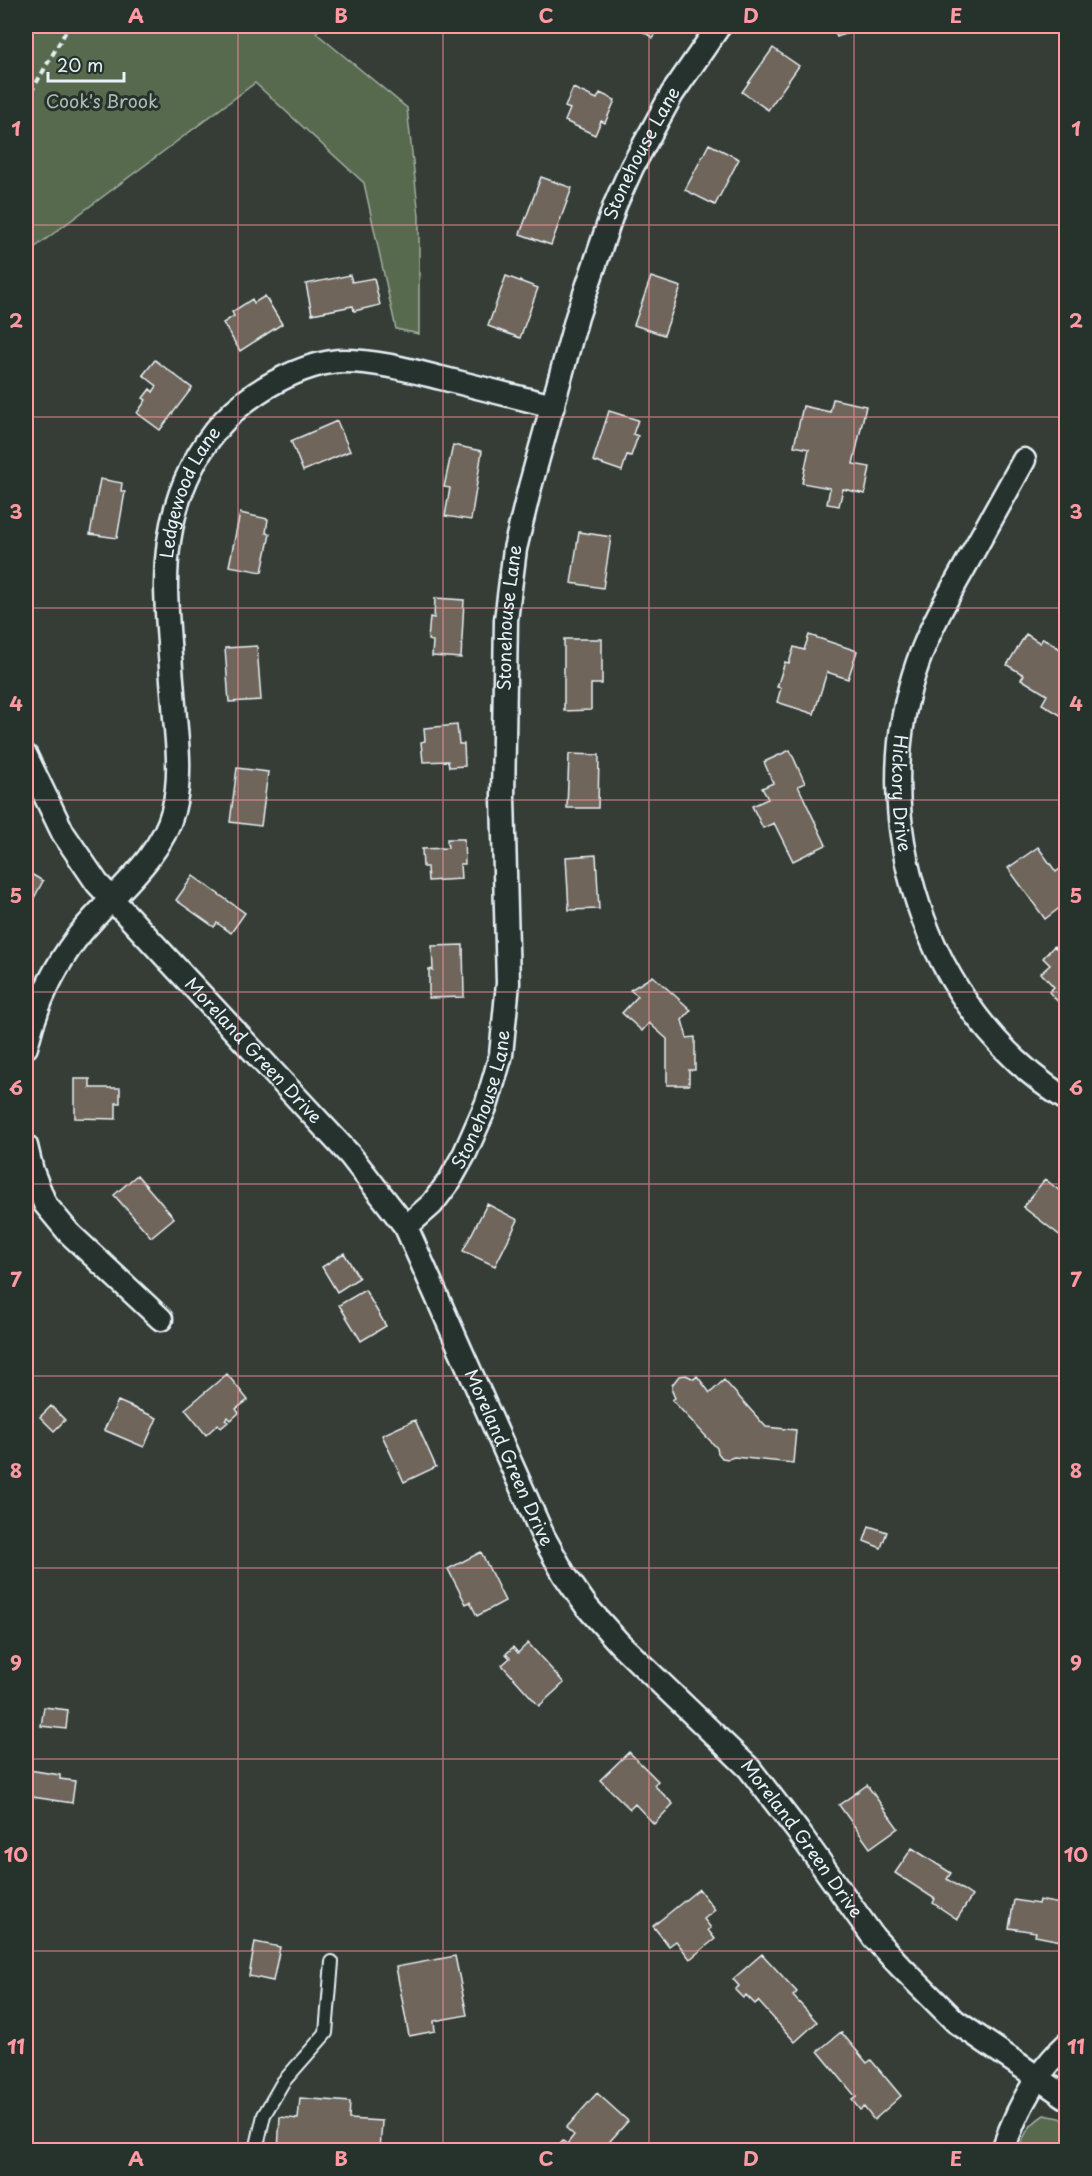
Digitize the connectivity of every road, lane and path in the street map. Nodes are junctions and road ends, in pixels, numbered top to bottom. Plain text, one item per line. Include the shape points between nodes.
1 (69, 26) edge
2 (719, 26) edge
3 (26, 100) edge
4 (553, 406) junction
5 (1024, 460) dead end
6 (26, 756) edge
7 (111, 900) junction
8 (26, 1047) edge
9 (1066, 1099) edge
10 (26, 1146) edge
11 (406, 1227) junction
12 (161, 1319) dead end
13 (332, 1962) dead end
14 (1066, 2045) edge
15 (1040, 2077) junction
16 (1066, 2097) edge
17 (256, 2151) edge
18 (1003, 2151) edge

1 - 3 path
2 - 4 street, Stonehouse Lane via 672,94 615,205 577,317
4 - 7 street, Ledgewood Lane via 391,366 340,361 300,370 264,388 215,429 188,472 171,532 166,584 180,766 173,813 151,856
4 - 11 street, Stonehouse Lane via 515,549 506,620 503,798 508,983 501,1055 487,1103 465,1153 432,1204
5 - 9 street, Hickory Drive via 934,621 918,663 899,750 898,794 910,879 944,964 995,1037 1027,1069
6 - 7 street, Moreland Green Drive via 73,850
7 - 8 street, Ledgewood Lane via 76,938 59,965 46,989
7 - 11 street, Moreland Green Drive via 350,1155
10 - 12 street via 45,1204 69,1233
11 - 15 street, Moreland Green Drive via 543,1536 583,1602 620,1644 749,1768 874,1938 915,1982 955,2021
13 - 17 lane via 326,2033 283,2082 264,2115
14 - 15 street
15 - 16 street, Moreland Green Drive
15 - 18 street via 1021,2104

